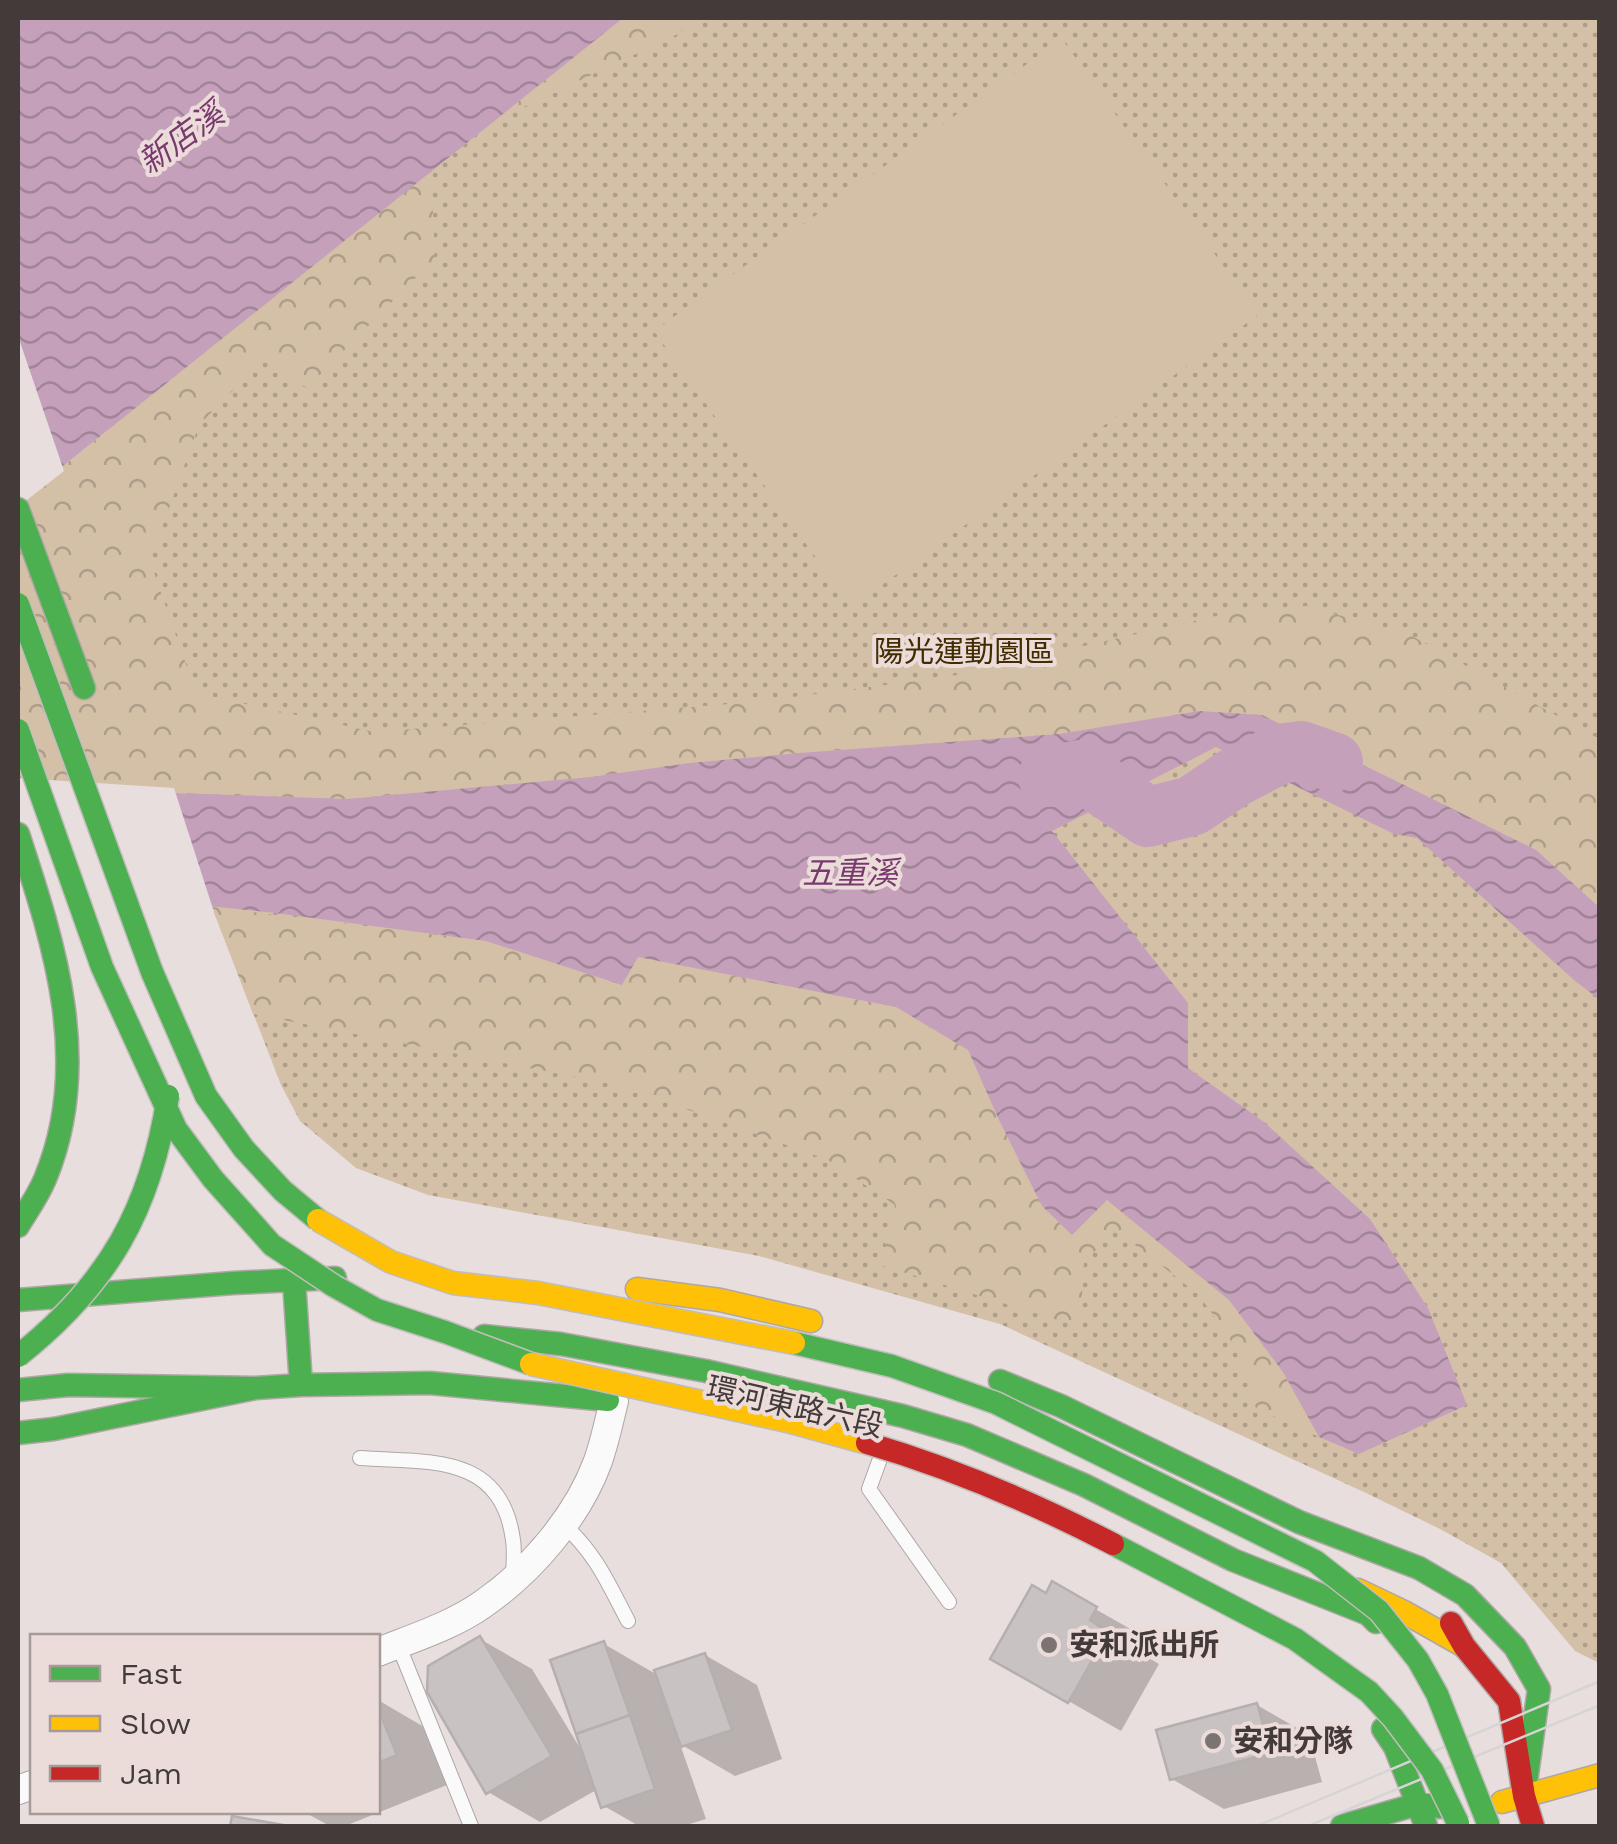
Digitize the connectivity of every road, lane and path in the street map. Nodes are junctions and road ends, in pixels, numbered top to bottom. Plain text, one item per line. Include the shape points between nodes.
1 (18, 509) edge
2 (18, 604) edge
3 (91, 706) dead end
4 (18, 730) edge
5 (18, 834) edge
6 (160, 924) dead end
7 (18, 1226) edge
8 (294, 1280) junction
9 (453, 1283) junction
10 (18, 1300) edge
11 (830, 1326) dead end
12 (445, 1332) junction
13 (880, 1341) dead end
14 (18, 1356) edge
15 (301, 1385) junction
16 (256, 1388) junction
17 (18, 1390) edge
18 (614, 1400) junction
19 (18, 1433) edge
20 (882, 1456) junction
21 (360, 1458) dead end
22 (1299, 1522) junction
23 (564, 1525) junction
24 (513, 1580) junction
25 (949, 1602) dead end
26 (628, 1620) dead end
27 (1464, 1646) junction
28 (388, 1648) edge
29 (1600, 1774) edge
30 (1524, 1796) junction
31 (1418, 1804) junction
32 (1469, 1822) edge
33 (470, 1826) edge
34 (1342, 1826) edge
35 (1426, 1826) edge
36 (1533, 1826) edge

1 - 3 main road
2 - 9 main road, bridge via 152,972 206,1096 244,1149 323,1224 390,1262
4 - 12 main road, bridge via 102,967 176,1129 272,1246 377,1310
5 - 7 main road via 59,970 68,1030 62,1131 43,1184
6 - 14 main road, bridge via 174,1042 166,1118 148,1184 95,1282 66,1317
8 - 10 main road
8 - 11 main road via 389,1274 575,1281 720,1300
8 - 15 main road
9 - 27 main road, bridge via 587,1326 981,1418 1094,1464
9 - 32 main road, bridge via 612,1305 892,1366 996,1403 1315,1560 1379,1612 1418,1660 1437,1694
12 - 32 main road, bridge via 522,1362 915,1457 1046,1510 1296,1640 1370,1692
12 - 32 main road, bridge via 561,1344 706,1371 951,1430 1084,1485 1233,1560 1368,1614 1414,1659
13 - 22 main road via 1060,1406
15 - 16 main road, 環河東路六段
15 - 18 main road, 環河東路六段 via 430,1383
16 - 17 main road
16 - 19 main road, 環河東路六段
18 - 20 main road, 環河東路六段 via 818,1436
18 - 23 street via 596,1465
20 - 25 lane via 868,1489
20 - 31 main road, 環河東路六段 via 1026,1511 1318,1661 1352,1685 1395,1747
21 - 24 lane via 445,1464 488,1483 509,1521
22 - 27 main road via 1450,1621
22 - 30 main road via 1419,1568 1465,1596 1515,1647 1539,1688
23 - 24 street
23 - 26 lane via 595,1557
24 - 28 street via 448,1624
27 - 30 main road via 1509,1701
28 - 33 lane
29 - 30 main road
30 - 32 main road
30 - 36 main road
31 - 32 main road
31 - 34 main road
31 - 35 main road, 環河東路六段

